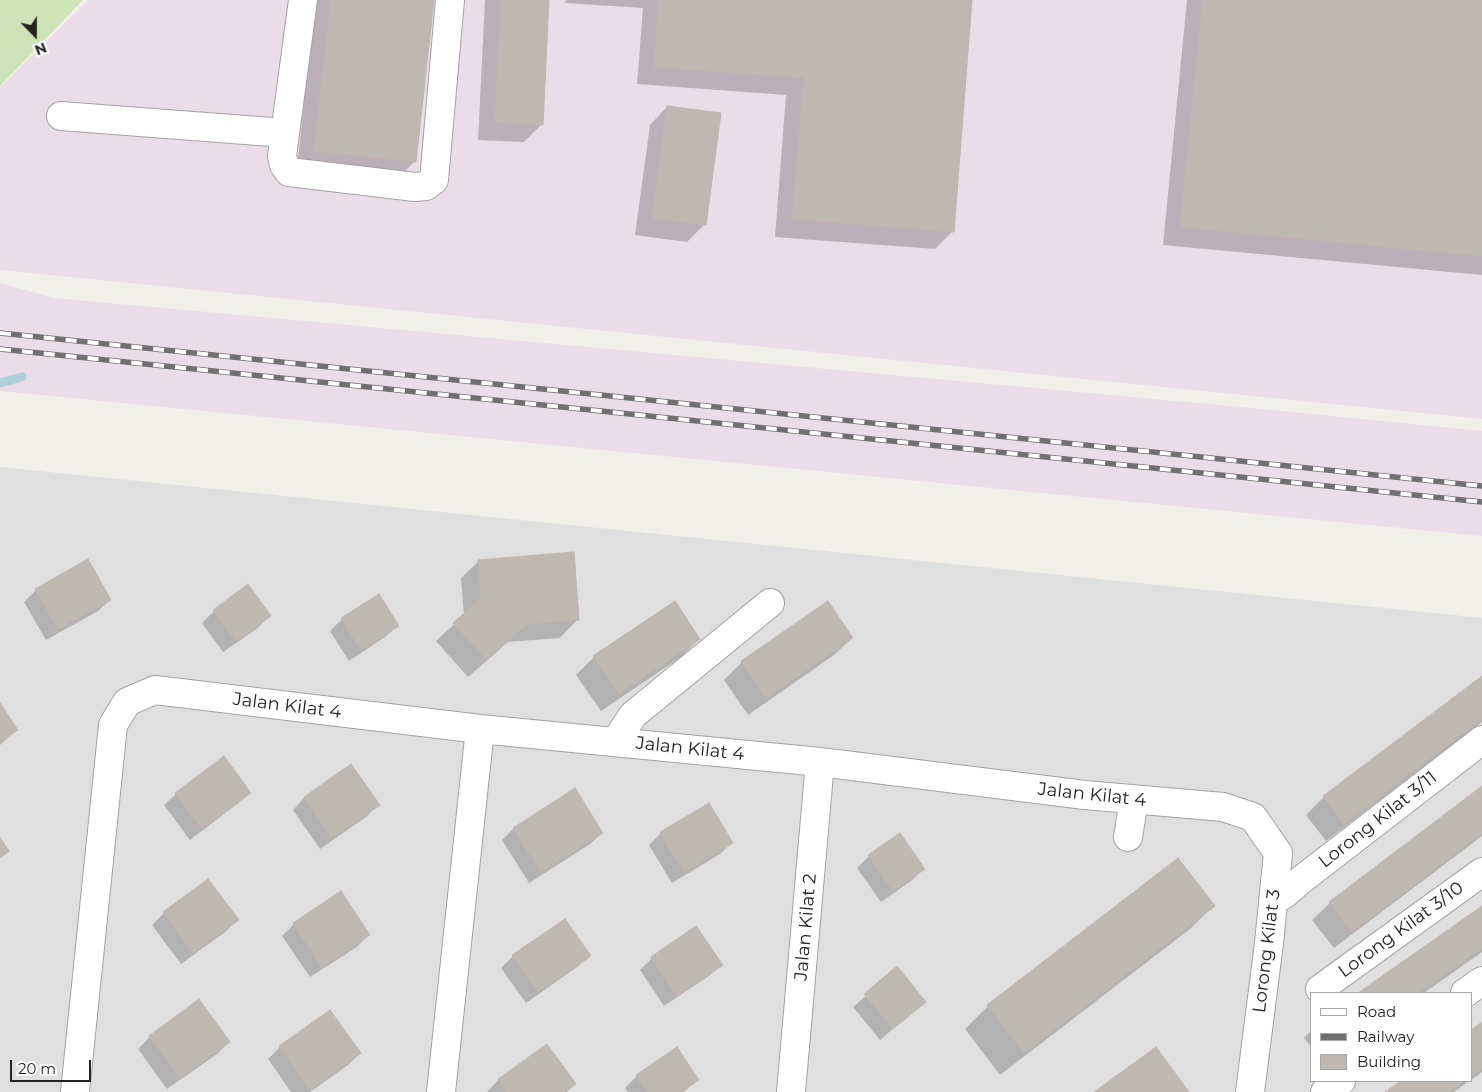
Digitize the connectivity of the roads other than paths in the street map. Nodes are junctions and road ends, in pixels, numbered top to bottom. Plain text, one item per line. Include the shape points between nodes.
1 (303, 0) edge
2 (450, 0) edge
3 (61, 116) dead end
4 (286, 133) junction
5 (770, 603) dead end
6 (480, 729) junction
7 (1482, 740) edge
8 (616, 742) junction
9 (820, 762) junction
10 (1134, 800) junction
11 (1254, 817) joint
12 (1128, 837) dead end
13 (1482, 872) edge
14 (1273, 901) junction
15 (1482, 981) edge
16 (1320, 989) dead end
17 (1466, 992) edge
18 (1340, 1082) edge
19 (75, 1092) edge
20 (441, 1092) edge
21 (791, 1092) edge
22 (1250, 1092) edge
23 (1325, 1092) edge

1 - 4 street
2 - 4 street via 434,180 426,186 415,187 289,172 282,156
3 - 4 street
5 - 8 street via 633,715
6 - 8 street, Jalan Kilat 4
6 - 19 street, Jalan Kilat 4 via 155,690 127,702 113,725
6 - 20 street
7 - 14 street, Lorong Kilat 3/11
8 - 9 street, Jalan Kilat 4
9 - 10 street, Jalan Kilat 4
9 - 21 street, Jalan Kilat 2
10 - 11 street, Jalan Kilat 4 via 1223,807
10 - 12 street
11 - 14 street, Lorong Kilat 3 via 1278,853
13 - 16 street, Lorong Kilat 3/10
14 - 22 street, Lorong Kilat 3
15 - 17 street
18 - 23 street

